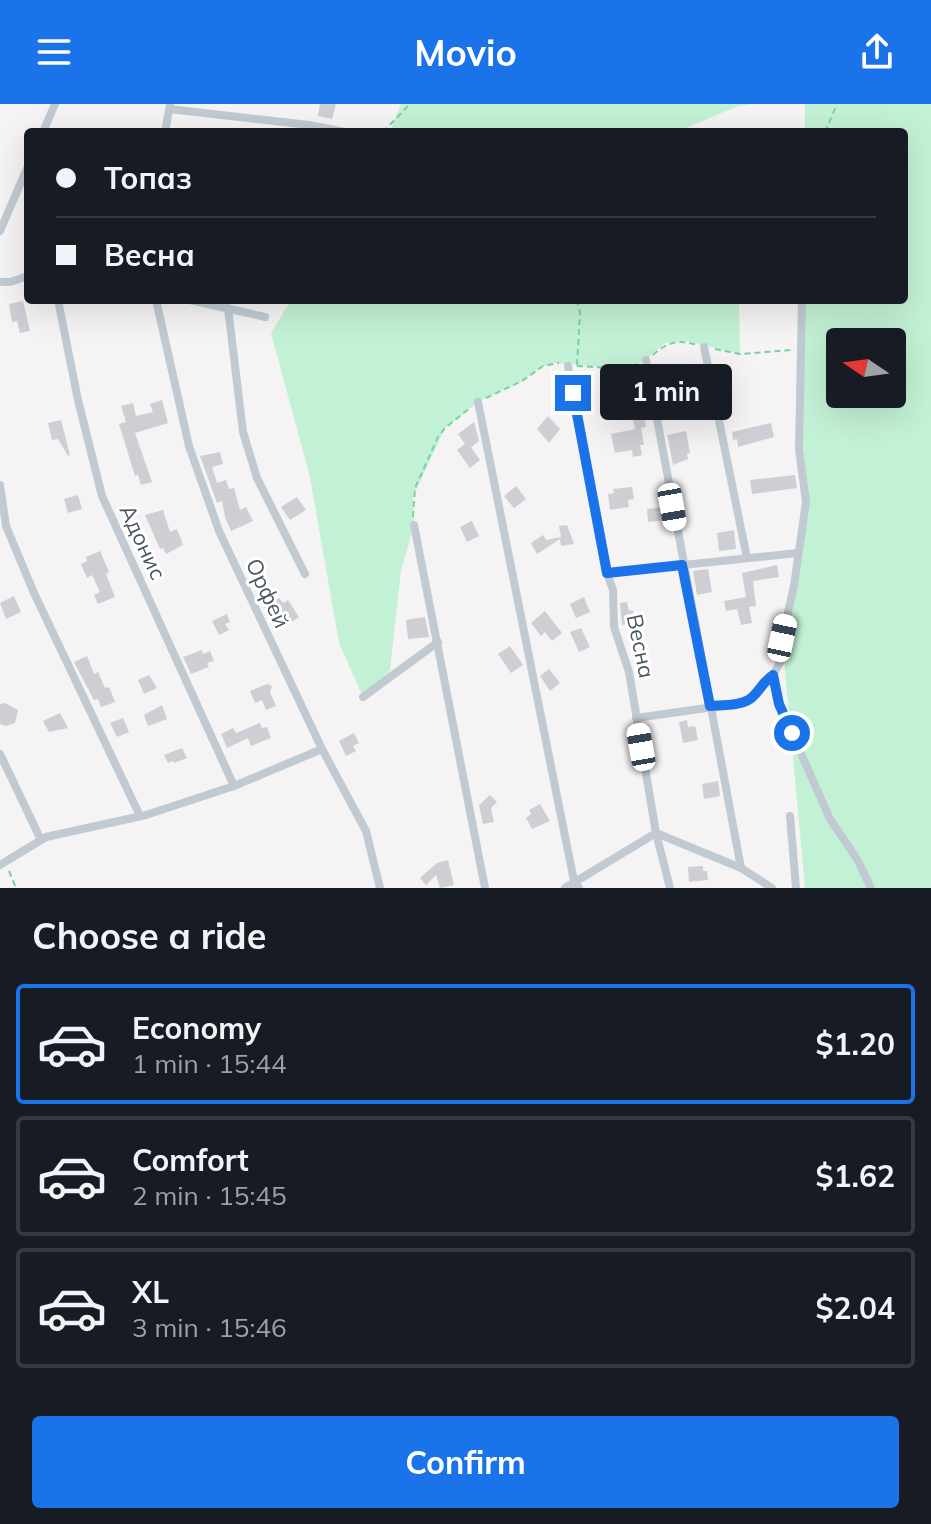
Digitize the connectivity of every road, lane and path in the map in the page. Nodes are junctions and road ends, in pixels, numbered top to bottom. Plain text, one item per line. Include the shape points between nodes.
1 (55, 104) edge
2 (410, 104) edge
3 (837, 104) edge
4 (170, 106) edge
5 (45, 128) edge
6 (166, 128) edge
7 (318, 128) edge
8 (387, 128) edge
9 (827, 128) edge
10 (24, 175) edge
11 (0, 231) edge
12 (24, 277) edge
13 (0, 282) edge
14 (59, 304) edge
15 (157, 304) edge
16 (209, 304) edge
17 (578, 304) edge
18 (802, 304) edge
19 (228, 308) junction
20 (265, 317) dead end
21 (704, 347) dead end
22 (646, 360) dead end
23 (573, 366) joint
24 (478, 402) dead end
25 (0, 485) edge
26 (414, 525) dead end
27 (798, 553) junction
28 (747, 558) junction
29 (682, 565) junction
30 (607, 573) junction
31 (305, 574) dead end
32 (438, 642) junction
33 (773, 675) junction
34 (363, 697) dead end
35 (710, 706) junction
36 (636, 718) junction
37 (322, 749) junction
38 (0, 754) edge
39 (234, 786) junction
40 (140, 816) junction
41 (790, 816) dead end
42 (656, 833) junction
43 (41, 840) junction
44 (2, 864) edge
45 (741, 868) junction
46 (577, 885) edge
47 (16, 888) edge
48 (380, 888) edge
49 (485, 888) edge
50 (565, 888) edge
51 (670, 888) edge
52 (772, 888) edge
53 (796, 888) edge
54 (871, 888) edge

1 - 5 street
2 - 8 path
3 - 9 path
4 - 6 street
4 - 7 street
10 - 11 street
12 - 13 street
14 - 39 street, Адонис via 102,496
15 - 37 street, Орфей via 189,446 219,531
16 - 19 street
17 - 23 path
18 - 27 street via 799,449 806,502
19 - 20 street
19 - 31 street via 243,432 257,478
21 - 28 street
22 - 29 street
23 - 30 street, Весна
24 - 46 street
25 - 40 street via 6,526 34,593
26 - 32 street
27 - 28 street
27 - 33 street via 781,661
28 - 29 street
29 - 30 street
29 - 35 street
30 - 36 street, Весна
32 - 34 street
32 - 49 street
33 - 35 street via 742,703
33 - 54 street via 779,704 830,819
35 - 36 street
35 - 45 street
36 - 42 street, Весна
37 - 39 street
37 - 48 street, Орфей via 366,831
38 - 43 street
39 - 40 street
40 - 43 street
41 - 53 street
42 - 45 street
42 - 46 street
42 - 51 street, Весна
43 - 44 street
44 - 47 path
45 - 52 street
46 - 50 street

